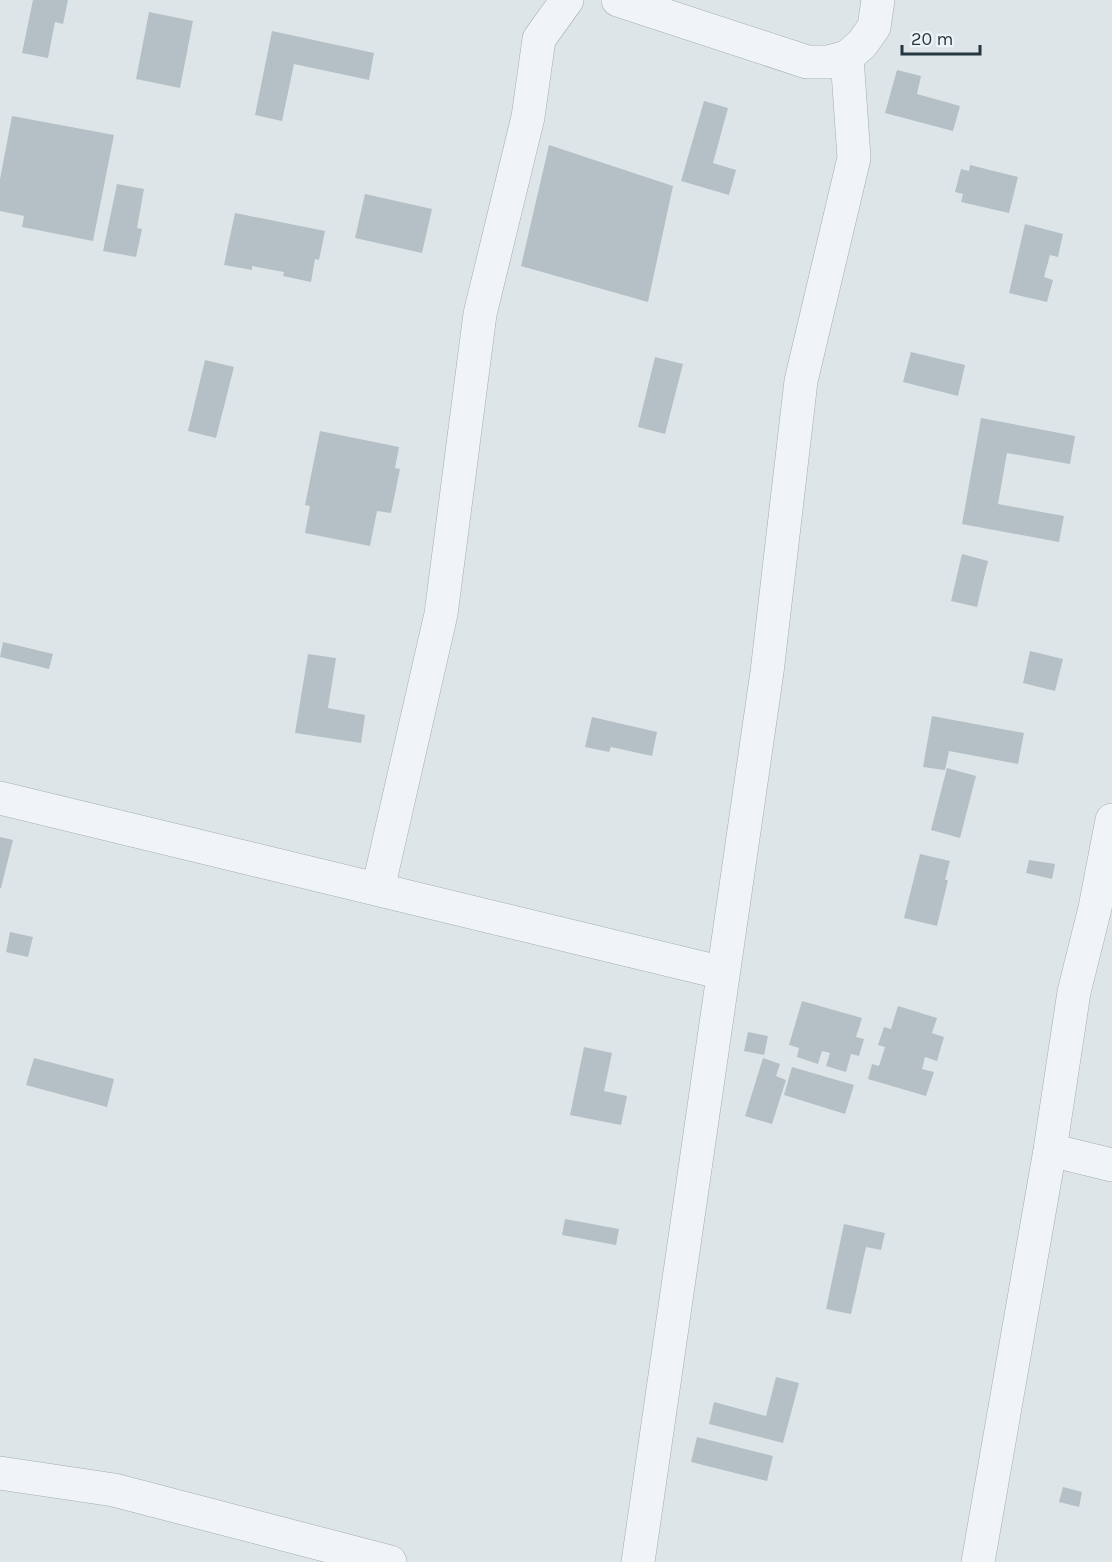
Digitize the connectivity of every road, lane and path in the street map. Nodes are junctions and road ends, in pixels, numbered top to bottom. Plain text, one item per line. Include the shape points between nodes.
1 (567, 0) edge
2 (618, 0) edge
3 (878, 0) edge
4 (847, 57) junction
5 (0, 798) edge
6 (1112, 820) edge
7 (378, 890) junction
8 (723, 972) junction
9 (1050, 1150) junction
10 (1112, 1165) edge
11 (0, 1473) edge
12 (390, 1562) edge
13 (638, 1562) edge
14 (978, 1562) edge

1 - 7 street via 538,39 528,117 480,314 441,614
2 - 4 street via 807,62
3 - 4 street via 874,27
4 - 8 street via 854,158 801,381 767,672
5 - 7 street
6 - 9 street via 1074,992
7 - 8 street
8 - 13 street
9 - 10 street
9 - 14 street
11 - 12 street via 114,1490

